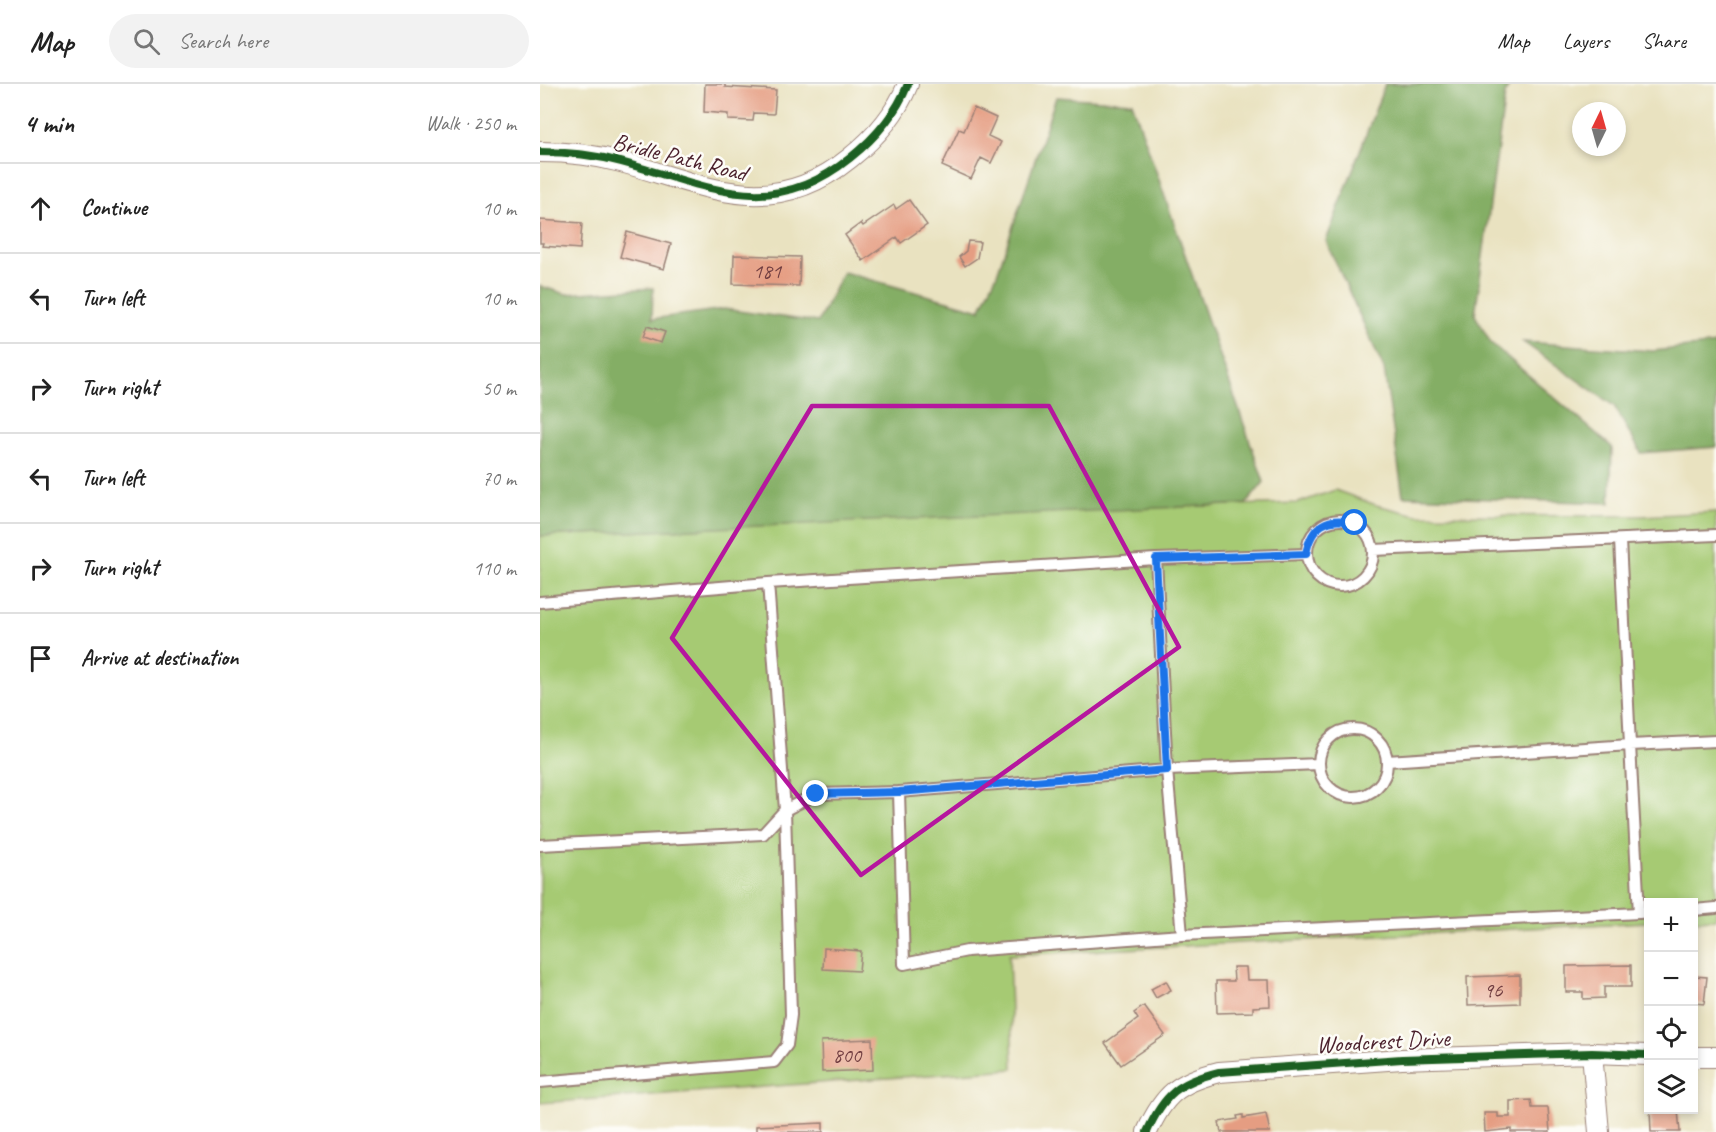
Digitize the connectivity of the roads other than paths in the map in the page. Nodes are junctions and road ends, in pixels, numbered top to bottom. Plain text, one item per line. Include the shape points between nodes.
1 (908, 84) edge
2 (540, 152) edge
3 (1716, 535) edge
4 (1620, 540) junction
5 (1373, 550) junction
6 (1306, 554) junction
7 (1156, 559) junction
8 (768, 583) junction
9 (540, 602) edge
10 (1716, 741) edge
11 (1630, 746) junction
12 (1387, 761) junction
13 (1319, 764) junction
14 (1167, 770) junction
15 (899, 792) junction
16 (785, 810) junction
17 (540, 845) edge
18 (1716, 908) edge
19 (1698, 910) edge
20 (1644, 913) edge
21 (1182, 935) junction
22 (1592, 1053) junction
23 (1644, 1055) edge
24 (1698, 1057) edge
25 (1716, 1057) edge
26 (540, 1082) edge
27 (1147, 1132) edge
28 (1599, 1132) edge

1 - 2 street, Bridle Path Road via 888,121 846,161 815,180 771,194 742,195 714,190 606,158
3 - 4 lane
4 - 5 lane
4 - 11 lane
5 - 6 lane via 1364,529 1355,523 1332,520 1313,532
5 - 6 lane via 1362,578 1342,586 1322,580
6 - 7 lane
7 - 8 lane
7 - 14 lane
8 - 9 lane
8 - 16 lane
10 - 11 lane
11 - 12 lane
11 - 20 lane
12 - 13 lane via 1385,750 1369,733 1346,730 1327,742
12 - 13 lane via 1382,782 1365,795 1355,797 1334,791 1326,783
13 - 14 lane
14 - 15 lane
14 - 21 lane
15 - 16 lane via 816,794
15 - 21 lane via 904,964 967,951
16 - 17 lane via 762,834
16 - 26 lane via 791,1015 787,1044 774,1062
18 - 19 lane
20 - 21 lane
22 - 23 street, Woodcrest Drive
22 - 27 street, Woodcrest Drive via 1402,1059 1219,1072 1195,1078 1175,1090
22 - 28 street
24 - 25 street

